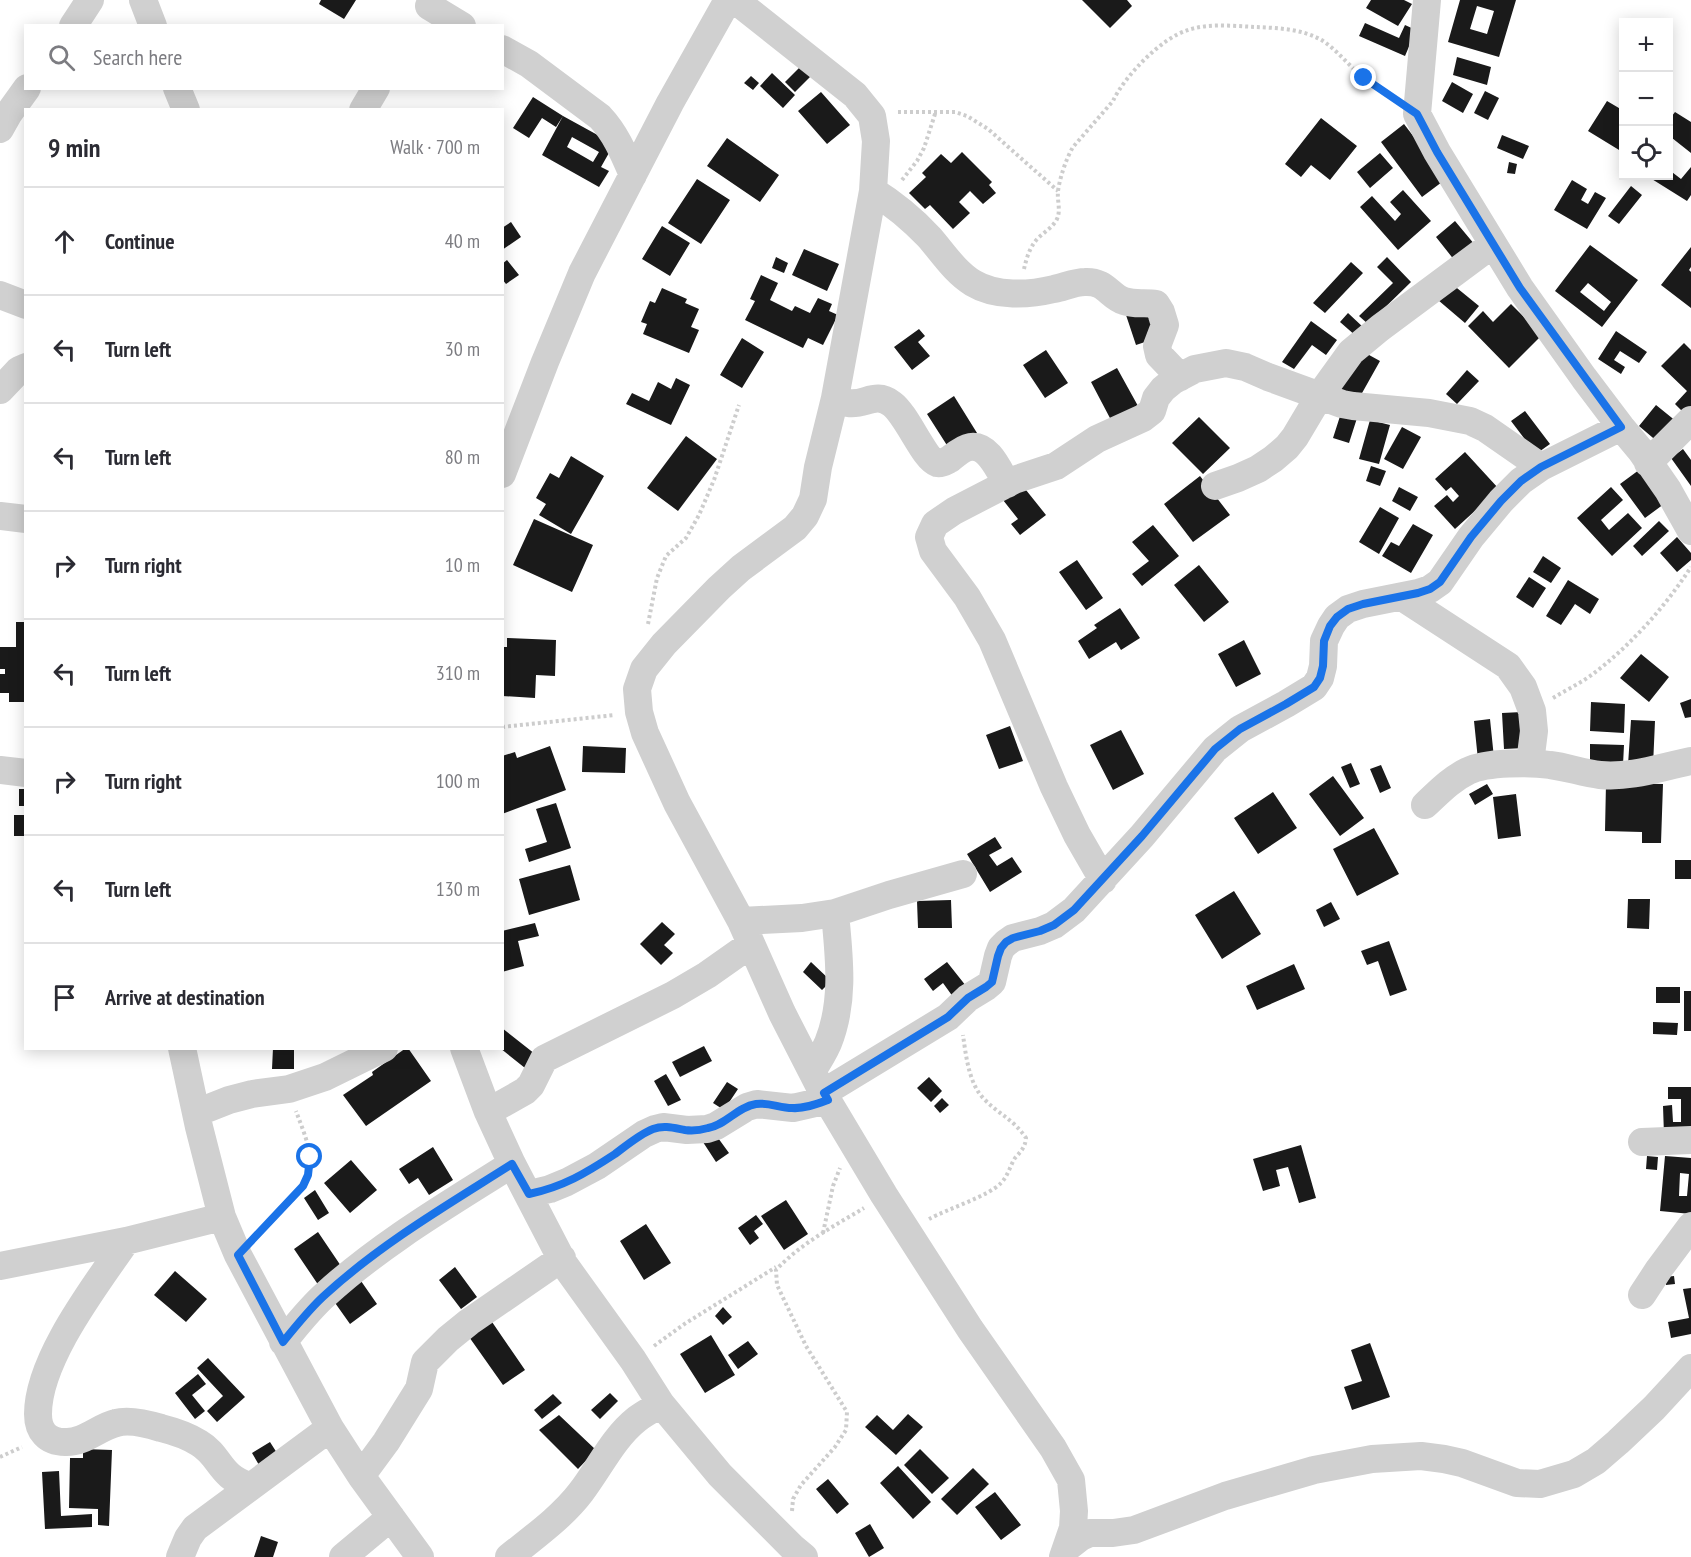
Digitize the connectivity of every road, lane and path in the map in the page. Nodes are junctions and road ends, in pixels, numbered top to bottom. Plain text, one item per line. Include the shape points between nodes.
1 (90, 0) edge
2 (144, 0) edge
3 (728, 0) edge
4 (735, 0) edge
5 (1427, 0) edge
6 (426, 11) edge
7 (74, 24) edge
8 (152, 24) edge
9 (457, 24) edge
10 (504, 50) edge
11 (26, 90) edge
12 (178, 90) edge
13 (375, 90) edge
14 (185, 108) edge
15 (364, 108) edge
16 (936, 111) junction
17 (1417, 114) junction
18 (872, 116) junction
19 (0, 129) edge
20 (633, 175) junction
21 (1058, 191) junction
22 (880, 195) junction
23 (1493, 244) junction
24 (1019, 293) junction
25 (0, 295) edge
26 (24, 304) edge
27 (24, 368) edge
28 (1180, 377) junction
29 (0, 390) edge
30 (1320, 395) junction
31 (835, 398) junction
32 (739, 405) dead end
33 (1691, 420) edge
34 (1621, 427) junction
35 (1648, 463) junction
36 (1541, 467) junction
37 (504, 469) edge
38 (1007, 484) junction
39 (1215, 486) dead end
40 (0, 516) edge
41 (24, 519) edge
42 (1691, 531) edge
43 (1691, 567) edge
44 (1402, 597) junction
45 (647, 630) dead end
46 (1532, 711) junction
47 (639, 712) junction
48 (504, 727) edge
49 (1691, 761) edge
50 (1530, 763) junction
51 (0, 770) edge
52 (24, 773) edge
53 (1425, 805) dead end
54 (963, 874) dead end
55 (1103, 880) junction
56 (835, 913) junction
57 (746, 933) junction
58 (962, 1005) junction
59 (182, 1050) edge
60 (380, 1050) edge
61 (465, 1050) edge
62 (821, 1088) junction
63 (289, 1089) junction
64 (488, 1112) junction
65 (196, 1113) junction
66 (1691, 1140) edge
67 (853, 1142) junction
68 (1642, 1142) dead end
69 (512, 1164) junction
70 (529, 1194) junction
71 (884, 1194) junction
72 (222, 1218) junction
73 (1691, 1226) edge
74 (908, 1232) junction
75 (823, 1234) junction
76 (126, 1241) junction
77 (238, 1255) junction
78 (562, 1258) junction
79 (782, 1263) junction
80 (0, 1266) edge
81 (1642, 1295) dead end
82 (283, 1342) junction
83 (633, 1360) junction
84 (1691, 1368) edge
85 (661, 1404) junction
86 (330, 1428) junction
87 (361, 1476) junction
88 (250, 1486) junction
89 (391, 1517) junction
90 (798, 1552) edge
91 (1065, 1552) edge
92 (180, 1557) edge
93 (343, 1557) edge
94 (420, 1557) edge
95 (509, 1557) edge

1 - 7 street
2 - 8 street
3 - 20 street
4 - 18 street via 855,95
5 - 17 street
6 - 9 street
10 - 20 street via 530,64 600,117 609,126
11 - 19 street
12 - 14 street
13 - 15 street
16 - 18 path
16 - 21 path via 955,112 981,125
16 - 22 path via 917,161
17 - 21 path via 1364,78 1323,41 1299,31 1205,26 1171,38 1132,71 1113,101 1068,155
17 - 23 street
18 - 22 street
20 - 37 street via 582,273
21 - 24 path via 1057,219 1034,242
22 - 24 street via 906,214 975,285
22 - 31 street
23 - 30 street via 1361,343
23 - 34 street
24 - 28 street via 1052,290 1084,281 1098,283 1122,301 1156,304 1166,325 1157,346 1159,355
25 - 26 street
27 - 29 street
28 - 30 street via 1195,369 1226,363
28 - 38 street via 1163,389 1152,411 1143,418 1097,439 1056,466
30 - 36 street via 1353,406 1470,421
30 - 39 street via 1287,447 1248,473
31 - 38 street via 848,403 873,398 893,404 934,462 945,462 969,447 981,448
31 - 47 street via 813,499 805,516 795,528 741,568 664,644 644,669 638,689
32 - 45 path via 699,515 686,538 666,556 657,578
33 - 35 street
34 - 35 street
34 - 36 street
35 - 42 street
36 - 44 street via 1501,501 1440,582
38 - 55 street via 944,517 934,524 929,537 933,551 992,640 1054,787
40 - 41 street
43 - 46 path via 1620,652 1592,675
44 - 46 street via 1508,666 1523,687
44 - 55 street via 1363,604 1337,617 1324,641 1323,666 1314,687 1240,729 1215,749
46 - 50 street
47 - 48 path
47 - 57 street via 677,803
49 - 50 street via 1618,775
50 - 53 street via 1469,770
51 - 52 street
54 - 56 street
55 - 58 street via 1054,925 1006,942 992,982
56 - 57 street
56 - 62 street via 839,1000
57 - 62 street
57 - 64 street via 707,975 544,1059 525,1091
58 - 62 street via 948,1017
58 - 74 path via 965,1050 977,1090 1019,1128 1026,1138 1025,1147 1000,1185
59 - 65 street
60 - 63 street via 325,1077
61 - 64 street
62 - 67 street
62 - 70 street via 804,1107 757,1104 707,1129 655,1129 567,1182
63 - 65 street via 252,1094
63 - 77 path via 310,1157 308,1175 303,1186
64 - 69 street
65 - 72 street
66 - 68 street
67 - 71 street
67 - 75 path via 837,1177
69 - 70 street
69 - 82 street via 351,1273 314,1305
70 - 78 street
71 - 74 street
71 - 75 path
72 - 76 street
72 - 77 street
73 - 81 street
74 - 91 street via 1071,1480 1073,1528
75 - 79 path
76 - 80 street
76 - 88 street via 63,1337 44,1379 38,1425 43,1434 67,1443 118,1422 161,1428 199,1443 232,1478
77 - 82 street
78 - 83 street
78 - 87 street via 469,1322 431,1355 425,1362 419,1389
79 - 83 path
79 - 90 path via 776,1270 777,1285 806,1346 847,1412 846,1430 794,1499 792,1520
82 - 86 street
83 - 85 street
84 - 91 street via 1596,1461 1574,1474 1540,1484 1517,1482 1432,1457 1372,1459 1314,1470 1225,1496 1134,1530 1090,1533
85 - 90 street via 720,1475
85 - 95 street via 622,1434 581,1492
86 - 87 street
86 - 88 street
87 - 89 street
88 - 92 street via 195,1528
89 - 93 street
89 - 94 street

